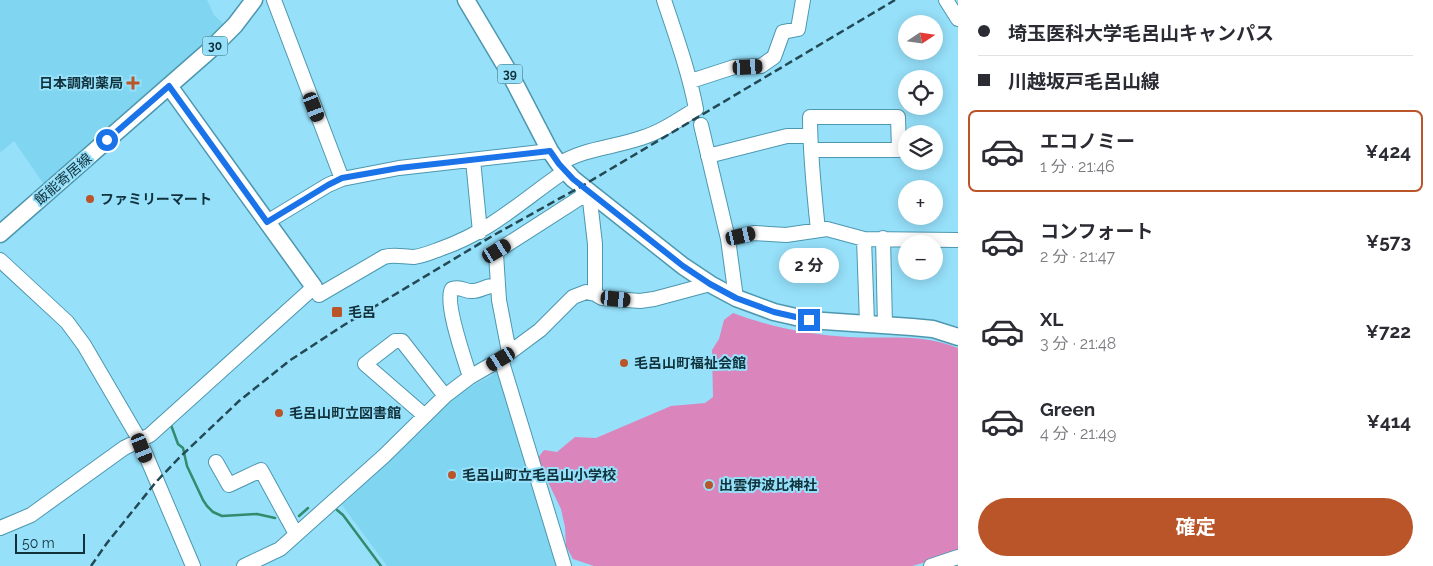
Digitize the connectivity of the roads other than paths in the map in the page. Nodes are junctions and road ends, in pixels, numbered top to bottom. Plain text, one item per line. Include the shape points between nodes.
1 (254, 0) edge
2 (274, 0) edge
3 (466, 0) edge
4 (664, 0) edge
5 (803, 0) edge
6 (946, 0) edge
7 (958, 19) edge
8 (691, 81) junction
9 (169, 86) junction
10 (701, 125) dead end
11 (810, 136) junction
12 (811, 150) junction
13 (708, 156) junction
14 (473, 160) junction
15 (558, 162) junction
16 (342, 178) junction
17 (589, 192) junction
18 (267, 222) junction
19 (818, 230) junction
20 (480, 232) junction
21 (0, 234) edge
22 (883, 238) junction
23 (728, 239) junction
24 (864, 239) junction
25 (958, 240) edge
26 (0, 260) edge
27 (710, 284) junction
28 (498, 286) junction
29 (314, 287) junction
30 (595, 294) junction
31 (736, 298) junction
32 (867, 323) junction
33 (885, 325) junction
34 (958, 337) edge
35 (505, 356) junction
36 (470, 377) junction
37 (445, 396) junction
38 (425, 416) junction
39 (139, 439) junction
40 (216, 462) dead end
41 (0, 528) edge
42 (296, 534) junction
43 (958, 557) edge
44 (194, 566) edge
45 (244, 566) edge
46 (564, 566) edge
47 (931, 566) edge

1 - 9 main road, 飯能寄居線 / 30 via 220,41
2 - 16 street
3 - 15 main road, 39
4 - 8 street
5 - 8 street via 798,29 783,32 774,57 761,66 734,67
6 - 7 street
8 - 15 street via 696,109 640,139
9 - 18 main road
9 - 21 main road, 飯能寄居線 / 30
10 - 13 street
11 - 12 street
11 - 12 street via 810,117 898,117 899,150
11 - 13 street via 787,136
12 - 19 street
13 - 23 street
14 - 15 street
14 - 16 street
14 - 20 street
15 - 17 main road, 39
15 - 20 street via 513,211
16 - 18 street
17 - 27 main road, 39
17 - 28 street via 497,251
17 - 30 street via 596,244
18 - 29 main road
19 - 23 street via 786,235 754,233
19 - 24 street via 827,229
20 - 29 street via 427,254 384,258 319,295
22 - 24 street
22 - 25 street
22 - 33 street
23 - 31 street
24 - 32 street
26 - 39 street via 67,322
27 - 30 street via 640,301 602,298
27 - 31 main road, 39
28 - 35 street
28 - 36 street via 491,285 473,292 459,287 449,294
29 - 39 street via 159,428
30 - 35 street via 586,292 573,296 540,330
31 - 32 main road, 39 via 809,320
32 - 33 main road, 39
33 - 34 main road, 39 via 933,330
35 - 36 street
35 - 46 street
36 - 37 street
37 - 38 street
37 - 38 street via 402,341 395,341 365,364
38 - 42 street
39 - 41 street via 31,515
39 - 44 street
40 - 42 street via 229,485 261,470
42 - 45 street via 280,549
43 - 47 street

